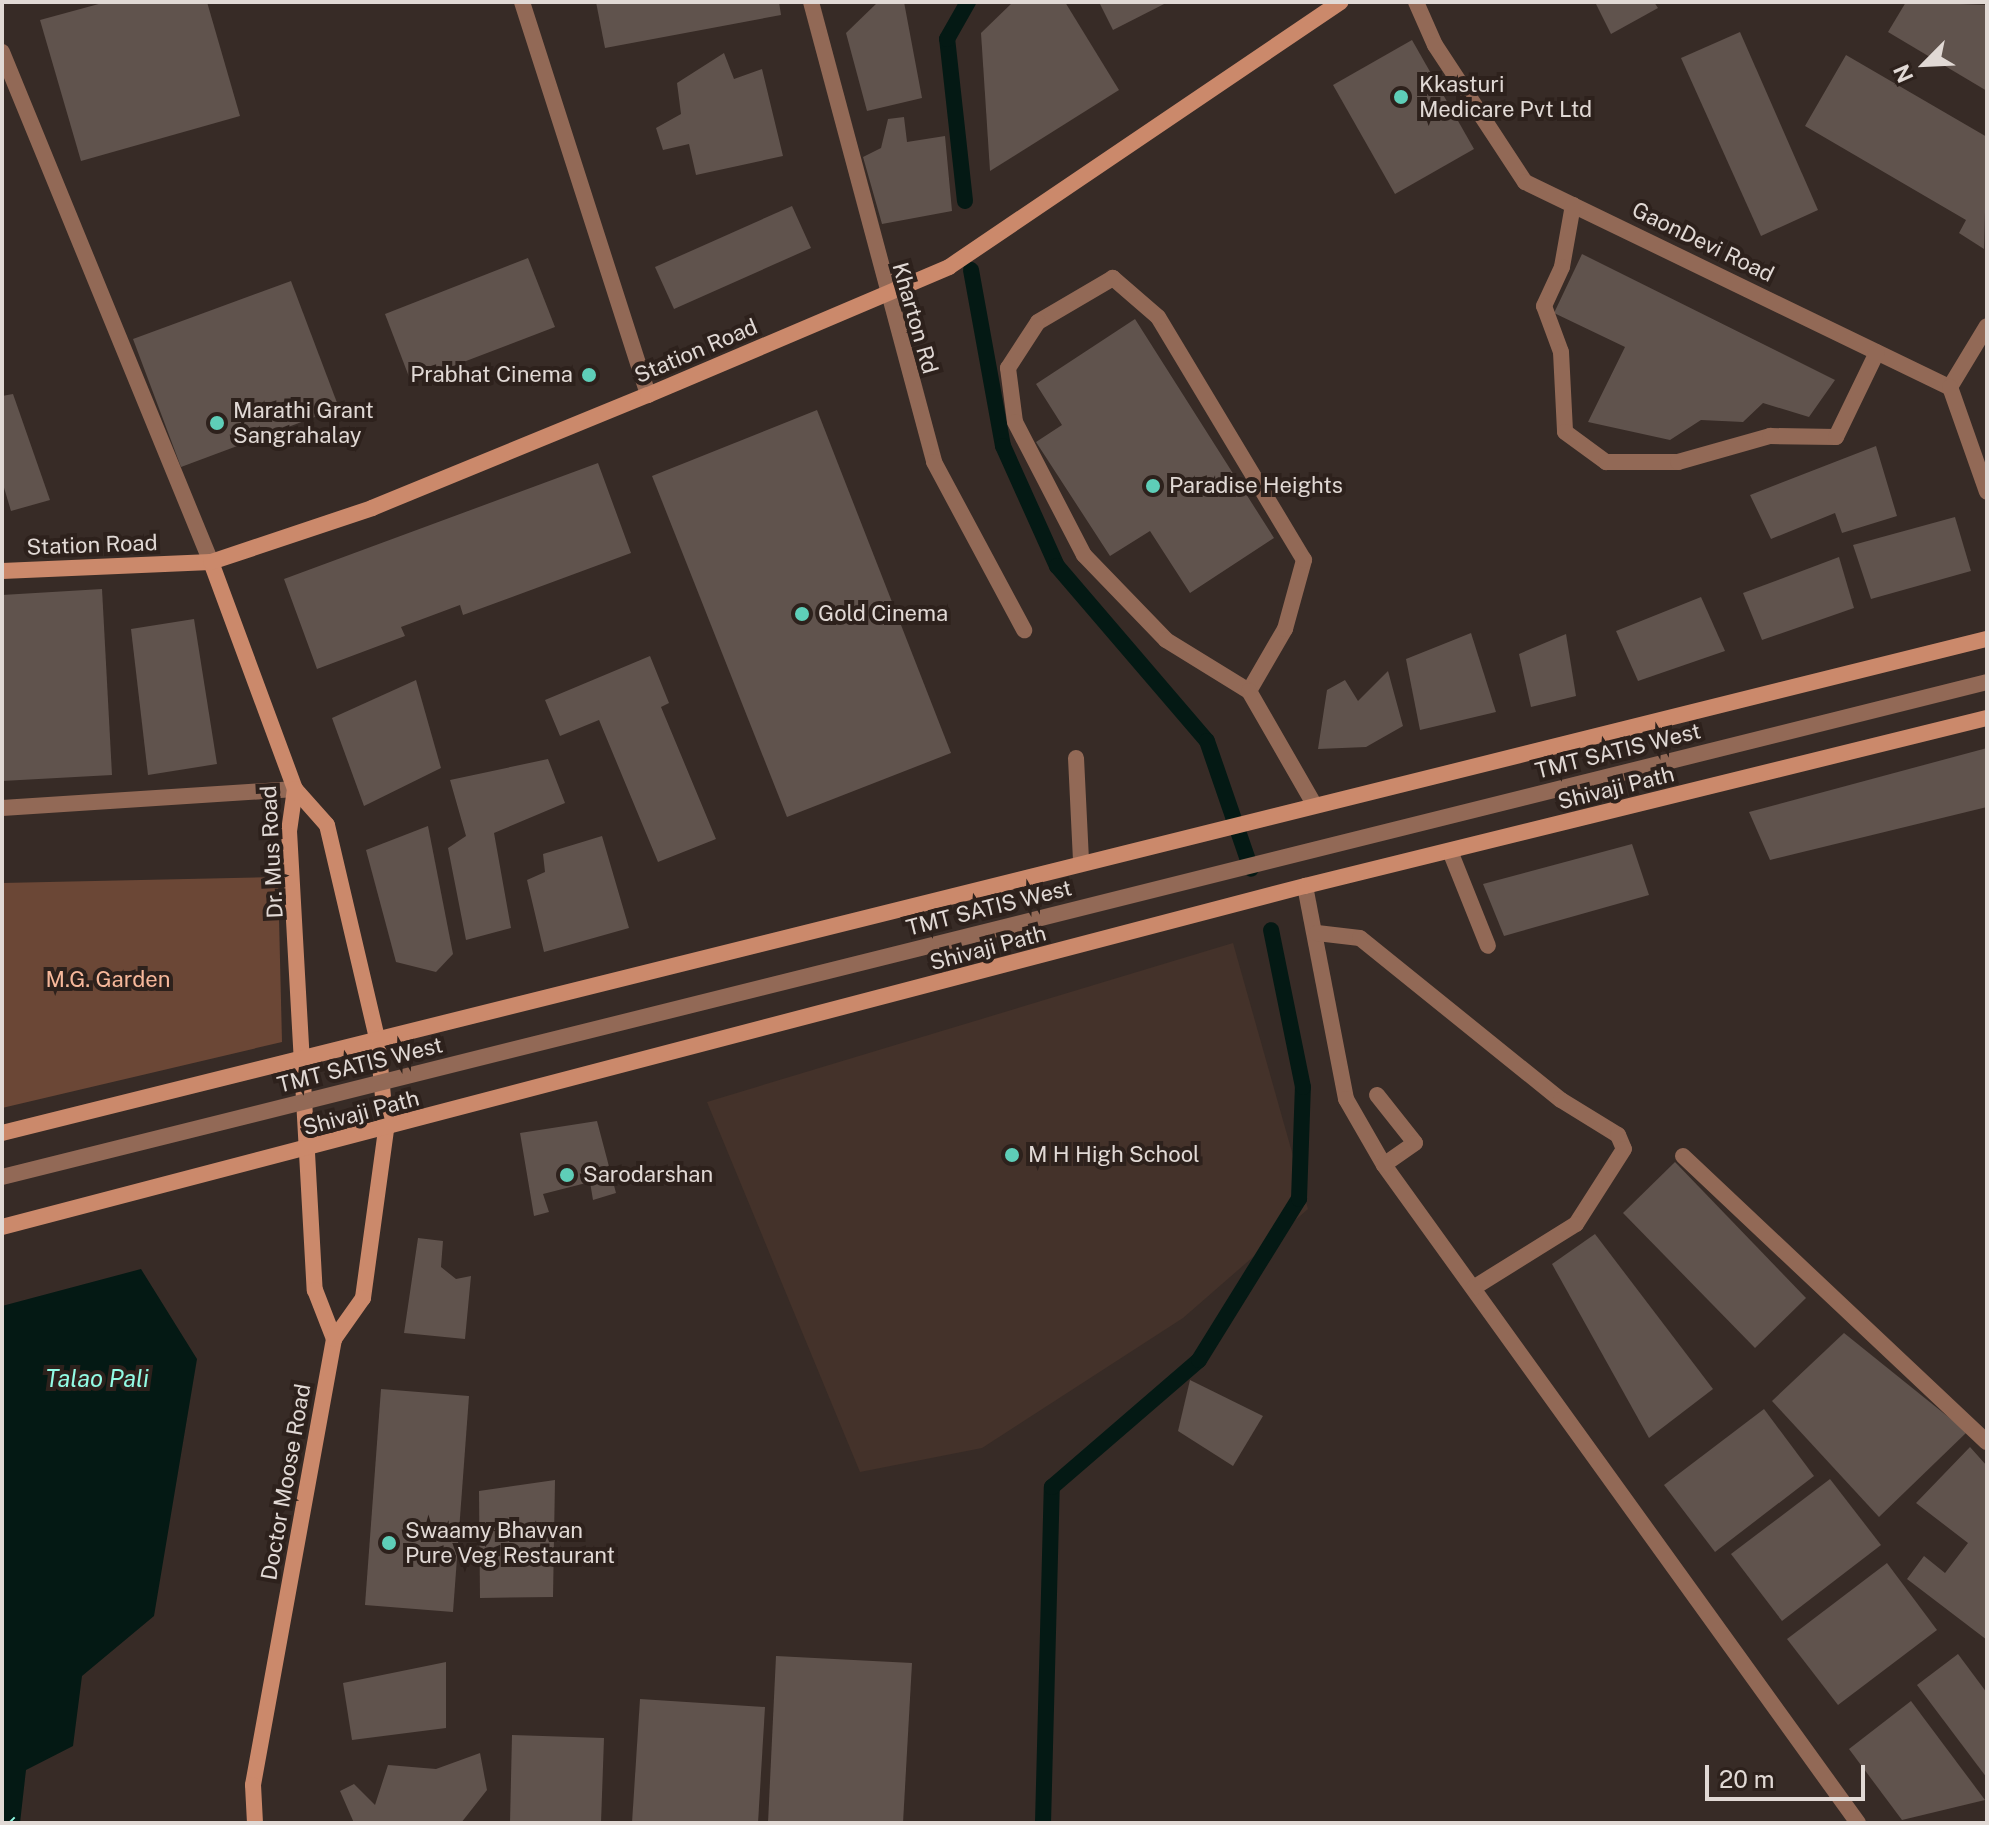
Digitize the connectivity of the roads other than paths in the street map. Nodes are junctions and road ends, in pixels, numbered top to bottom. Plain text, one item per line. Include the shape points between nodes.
1 (522, 2) edge
2 (811, 2) edge
3 (1341, 2) edge
4 (1416, 2) edge
5 (2, 52) edge
6 (1573, 205) junction
7 (884, 295) junction
8 (1987, 326) edge
9 (1877, 352) junction
10 (1950, 387) junction
11 (648, 395) junction
12 (1987, 492) edge
13 (211, 562) junction
14 (2, 571) edge
15 (1024, 630) dead end
16 (1987, 639) edge
17 (1987, 682) edge
18 (1249, 691) junction
19 (1987, 718) edge
20 (1076, 758) dead end
21 (295, 789) junction
22 (1314, 804) junction
23 (2, 808) edge
24 (1450, 851) junction
25 (1081, 861) junction
26 (1305, 886) junction
27 (1317, 933) junction
28 (1488, 946) dead end
29 (378, 1043) junction
30 (308, 1057) junction
31 (1377, 1095) dead end
32 (386, 1130) junction
33 (2, 1133) edge
34 (311, 1149) junction
35 (1683, 1156) dead end
36 (1384, 1165) junction
37 (2, 1177) edge
38 (2, 1227) edge
39 (1473, 1288) junction
40 (334, 1339) junction
41 (1987, 1442) edge
42 (255, 1823) edge
43 (1858, 1823) edge

1 - 11 street
2 - 7 street, Kharton Rd
3 - 7 main road, Station Road via 949,267
4 - 6 street, GaonDevi Road via 1435,45 1525,182
5 - 13 street
6 - 9 street, GaonDevi Road
6 - 9 street via 1562,267 1544,306 1561,352 1565,432 1606,462 1678,462 1770,436 1836,437
7 - 11 main road, Station Road
7 - 15 street, Kharton Rd via 934,462
8 - 10 street
9 - 10 street, GaonDevi Road
10 - 12 street
11 - 13 main road, Station Road via 372,508
13 - 14 main road, Station Road
13 - 21 main road, Dr. Mus Road
16 - 22 main road
17 - 37 street, TMT SATIS West, bridge
18 - 18 street via 1166,640 1084,555 1015,422 1008,368 1038,322 1113,278 1158,317 1304,560 1285,629
18 - 22 street
19 - 24 main road, Shivaji Path
20 - 25 street
21 - 23 street
21 - 29 main road via 327,825
21 - 30 main road, Dr. Mus Road via 289,831
22 - 25 main road
24 - 26 main road, Shivaji Path
24 - 28 street
25 - 29 main road
26 - 27 street
26 - 32 main road, Shivaji Path
27 - 36 street via 1346,1099
27 - 39 street via 1360,938 1561,1100 1618,1135 1624,1149 1576,1224
29 - 30 main road
29 - 32 main road
30 - 33 main road
30 - 34 main road, Dr. Mus Road
31 - 36 street via 1415,1143
32 - 34 main road, Shivaji Path
32 - 40 main road via 363,1298
34 - 38 main road, Shivaji Path
34 - 40 main road via 315,1290
35 - 41 street
36 - 39 street
39 - 43 street
40 - 42 main road, Doctor Moose Road via 253,1785

